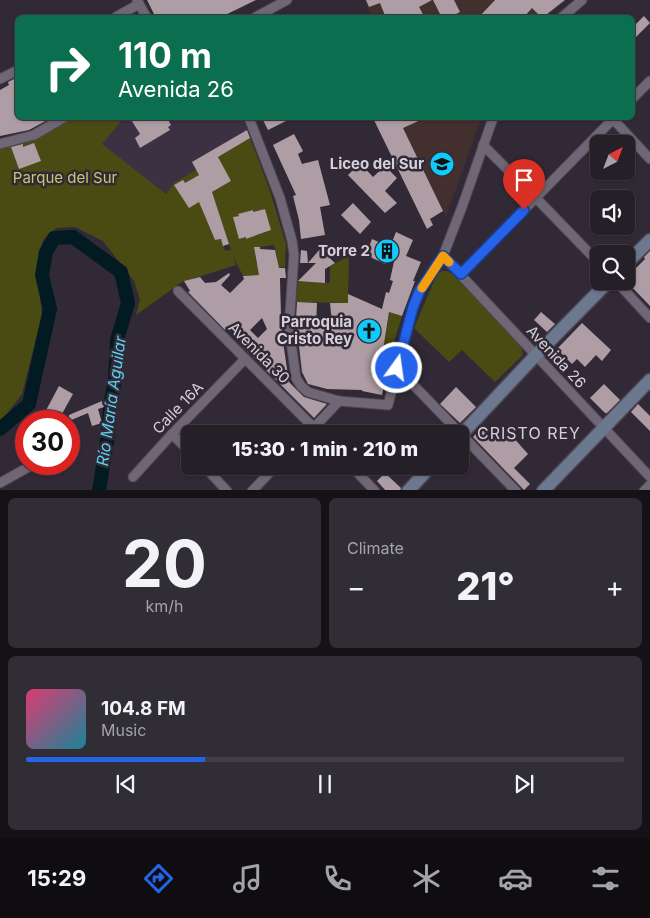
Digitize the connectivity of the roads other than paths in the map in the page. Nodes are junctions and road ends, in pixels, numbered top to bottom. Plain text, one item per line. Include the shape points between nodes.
1 (286, 0) edge
2 (582, 0) edge
3 (138, 2) edge
4 (118, 15) edge
5 (145, 15) edge
6 (259, 15) edge
7 (564, 15) edge
8 (15, 72) edge
9 (0, 79) edge
10 (650, 81) edge
11 (635, 96) edge
12 (60, 120) edge
13 (250, 120) edge
14 (492, 120) edge
15 (611, 120) edge
16 (615, 120) edge
17 (0, 144) edge
18 (483, 145) junction
19 (650, 159) edge
20 (536, 198) junction
21 (650, 240) edge
22 (590, 254) edge
23 (635, 255) edge
24 (443, 256) junction
25 (461, 274) junction
26 (600, 290) edge
27 (624, 290) edge
28 (178, 291) dead end
29 (650, 318) edge
30 (536, 355) junction
31 (245, 359) junction
32 (397, 368) junction
33 (650, 380) edge
34 (339, 401) junction
35 (307, 425) edge
36 (320, 425) edge
37 (451, 425) edge
38 (469, 426) edge
39 (603, 428) junction
40 (172, 434) junction
41 (181, 443) edge
42 (469, 443) edge
43 (15, 475) edge
44 (213, 475) edge
45 (267, 475) edge
46 (360, 475) edge
47 (422, 475) edge
48 (133, 477) dead end
49 (650, 478) edge
50 (0, 483) edge
51 (650, 485) edge
52 (227, 490) edge
53 (252, 490) edge
54 (375, 490) edge
55 (408, 490) edge
56 (516, 490) edge
57 (543, 490) edge
58 (644, 490) edge

1 - 6 street
2 - 7 street
3 - 4 street
3 - 5 street
8 - 9 street
10 - 11 street
12 - 17 street via 34,135
13 - 34 street via 280,198 292,241 289,327 296,378 308,392
14 - 18 street
15 - 20 street
16 - 19 street
18 - 20 street
18 - 24 street
20 - 22 street
20 - 25 street
21 - 23 street
24 - 25 street, Avenida 26
24 - 32 street via 420,290 413,307
25 - 30 street, Avenida 26
26 - 30 street
27 - 29 street
28 - 31 street, Avenida 30
30 - 38 street
30 - 39 street, Avenida 26
31 - 35 street, Avenida 30
31 - 40 street, Calle 16A
32 - 34 street via 388,405
32 - 37 street
33 - 39 street
34 - 36 street
39 - 49 street, Avenida 26
39 - 57 street
40 - 41 street
40 - 48 street, Calle 16A
42 - 56 street
43 - 50 street
44 - 52 street
45 - 53 street
46 - 54 street
47 - 55 street
51 - 58 street

